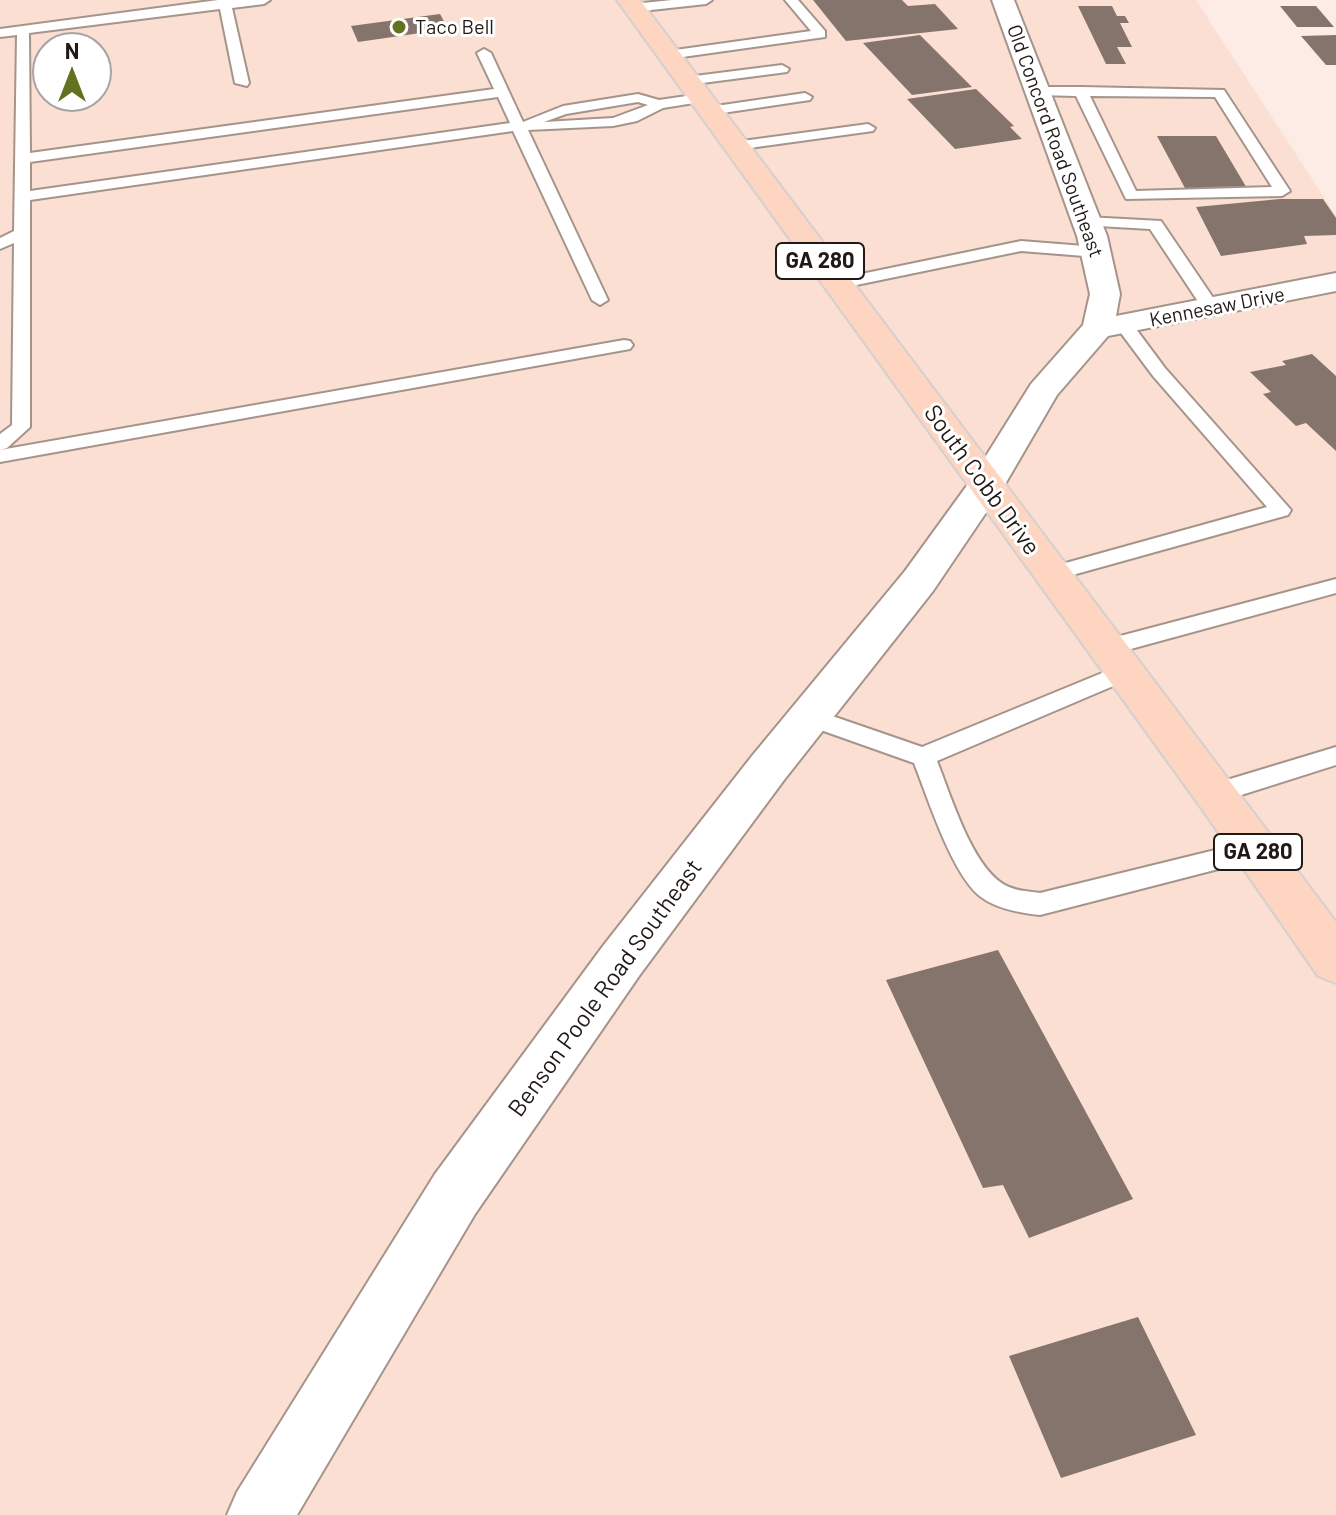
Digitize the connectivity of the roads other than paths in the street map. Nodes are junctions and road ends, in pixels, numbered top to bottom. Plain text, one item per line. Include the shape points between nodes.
1 (264, 0) edge
2 (706, 0) edge
3 (791, 0) edge
4 (1003, 0) edge
5 (225, 2) edge
6 (630, 4) edge
7 (23, 30) junction
8 (0, 33) edge
9 (484, 53) dead end
10 (668, 55) junction
11 (782, 69) dead end
12 (242, 83) dead end
13 (1037, 91) junction
14 (1081, 91) junction
15 (503, 92) junction
16 (699, 97) junction
17 (805, 97) dead end
18 (519, 126) junction
19 (868, 128) dead end
20 (735, 146) junction
21 (22, 159) junction
22 (22, 197) junction
23 (1087, 222) junction
24 (22, 233) junction
25 (0, 244) edge
26 (1097, 252) junction
27 (1336, 282) edge
28 (837, 284) junction
29 (600, 300) dead end
30 (1211, 308) junction
31 (1111, 326) junction
32 (624, 345) dead end
33 (0, 383) edge
34 (21, 384) junction
35 (0, 444) edge
36 (0, 456) edge
37 (986, 486) junction
38 (1051, 574) junction
39 (1333, 591) edge
40 (1115, 660) junction
41 (809, 717) junction
42 (1336, 756) edge
43 (923, 757) junction
44 (1216, 793) junction
45 (1256, 850) junction
46 (1322, 920) edge
47 (1336, 961) edge
48 (260, 1515) edge

1 - 5 lane
2 - 6 lane
3 - 10 lane via 820,34
4 - 13 street, Old Concord Road Southeast
5 - 7 lane
5 - 12 lane
6 - 10 main road, South Cobb Drive / GA 280
7 - 8 lane
7 - 21 lane
9 - 15 lane
10 - 16 main road, South Cobb Drive / GA 280
11 - 16 lane
13 - 14 lane
13 - 23 street, Old Concord Road Southeast
14 - 14 lane via 1219,93 1282,191 1131,196
15 - 18 lane
15 - 21 lane
16 - 17 lane
16 - 18 lane via 659,104 648,115 568,127
16 - 20 main road, South Cobb Drive / GA 280
18 - 22 lane
18 - 29 lane
19 - 20 lane
20 - 28 main road, South Cobb Drive / GA 280
21 - 22 lane
22 - 24 lane
23 - 26 street, Old Concord Road Southeast
23 - 30 lane via 1155,224
24 - 25 lane
24 - 34 lane
26 - 28 lane via 1021,246
26 - 31 street, Old Concord Road Southeast
27 - 30 street, Kennesaw Drive
28 - 37 main road, South Cobb Drive / GA 280
30 - 31 street, Kennesaw Drive
31 - 37 street via 1043,391
31 - 38 lane via 1159,372 1281,510
32 - 36 lane
33 - 34 lane
34 - 35 lane via 21,427
37 - 38 main road, South Cobb Drive / GA 280
37 - 41 street, Benson Poole Road Southeast via 919,581
38 - 40 main road, South Cobb Drive / GA 280
39 - 40 lane
40 - 43 lane
40 - 44 main road, South Cobb Drive / GA 280
41 - 43 lane
41 - 48 street, Benson Poole Road Southeast via 621,961 455,1194
42 - 44 lane
43 - 45 lane via 967,857 985,886 1011,901 1040,904
44 - 45 main road, South Cobb Drive / GA 280
45 - 46 main road, South Cobb Drive / GA 280
46 - 47 main road, South Cobb Drive / GA 280

